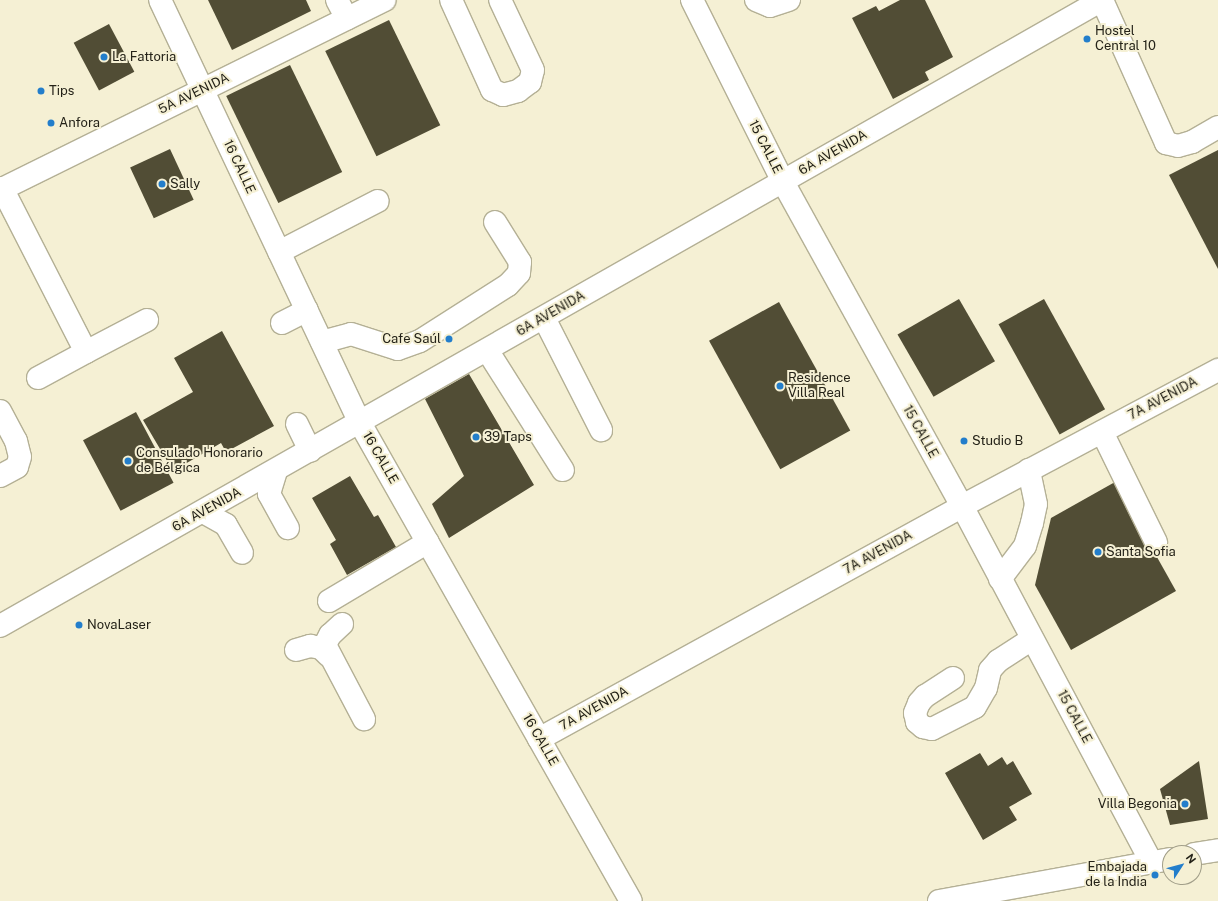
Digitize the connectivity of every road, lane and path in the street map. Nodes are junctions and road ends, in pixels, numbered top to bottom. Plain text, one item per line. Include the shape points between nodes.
1 (160, 0) edge
2 (385, 0) edge
3 (451, 0) edge
4 (500, 0) edge
5 (692, 0) edge
6 (756, 0) edge
7 (788, 0) edge
8 (1102, 0) edge
9 (342, 9) edge
10 (202, 90) junction
11 (1218, 127) edge
12 (783, 182) junction
13 (1, 189) edge
14 (378, 201) dead end
15 (495, 222) dead end
16 (279, 252) junction
17 (307, 310) junction
18 (544, 318) junction
19 (147, 320) dead end
20 (282, 323) dead end
21 (322, 342) junction
22 (487, 350) junction
23 (86, 352) junction
24 (1218, 370) edge
25 (38, 378) dead end
26 (0, 411) edge
27 (360, 423) junction
28 (297, 424) dead end
29 (601, 430) dead end
30 (1102, 432) junction
31 (310, 451) junction
32 (563, 470) dead end
33 (1029, 470) junction
34 (276, 471) junction
35 (0, 476) edge
36 (962, 506) junction
37 (204, 512) junction
38 (288, 528) dead end
39 (428, 542) junction
40 (1156, 542) dead end
41 (242, 553) dead end
42 (1000, 579) junction
43 (329, 601) dead end
44 (342, 624) dead end
45 (0, 626) edge
46 (1032, 639) junction
47 (296, 650) dead end
48 (328, 655) junction
49 (953, 678) dead end
50 (364, 719) dead end
51 (539, 739) junction
52 (1218, 850) edge
53 (1202, 853) edge
54 (1161, 860) edge
55 (951, 900) edge
56 (631, 901) edge

1 - 10 street, 16 CALLE
2 - 9 street, 5A AVENIDA
3 - 4 street via 492,90 503,95 518,91 530,82 533,70
5 - 12 street, 15 CALLE
6 - 7 street via 770,6
8 - 11 street via 1166,144 1178,146 1192,142
8 - 12 street, 6A AVENIDA
9 - 10 street, 5A AVENIDA
10 - 13 street, 5A AVENIDA
10 - 16 street, 16 CALLE
12 - 18 street, 6A AVENIDA
12 - 36 street, 15 CALLE
13 - 23 street, 5A AVENIDA
14 - 16 street
15 - 21 street via 520,262 519,273 508,285 420,341 398,349 351,334
16 - 17 street, 16 CALLE
17 - 20 street
17 - 21 street, 16 CALLE
18 - 22 street, 6A AVENIDA
18 - 29 street
19 - 23 street
21 - 27 street, 16 CALLE
22 - 27 street, 6A AVENIDA
22 - 32 street
23 - 25 street
24 - 30 street, 7A AVENIDA
26 - 35 street via 16,441 20,457 16,467
27 - 31 street, 6A AVENIDA
27 - 39 street, 16 CALLE
28 - 31 street
30 - 33 street, 7A AVENIDA
30 - 40 street
31 - 34 street, 6A AVENIDA
33 - 36 street, 7A AVENIDA
33 - 42 street via 1036,504 1032,523 1025,546
34 - 37 street, 6A AVENIDA
34 - 38 street via 269,494
36 - 42 street, 15 CALLE
36 - 51 street, 7A AVENIDA
37 - 41 street via 226,525
37 - 45 street, 6A AVENIDA
39 - 43 street
39 - 51 street, 16 CALLE
42 - 46 street, 15 CALLE
44 - 48 street via 330,635 325,645
46 - 49 street via 998,660 990,670 986,688 975,707 932,729 923,728 917,722 915,713 918,703
46 - 54 street, 15 CALLE
47 - 48 street via 310,646 321,648
48 - 50 street
51 - 56 street, 16 CALLE
52 - 53 street
54 - 55 street

